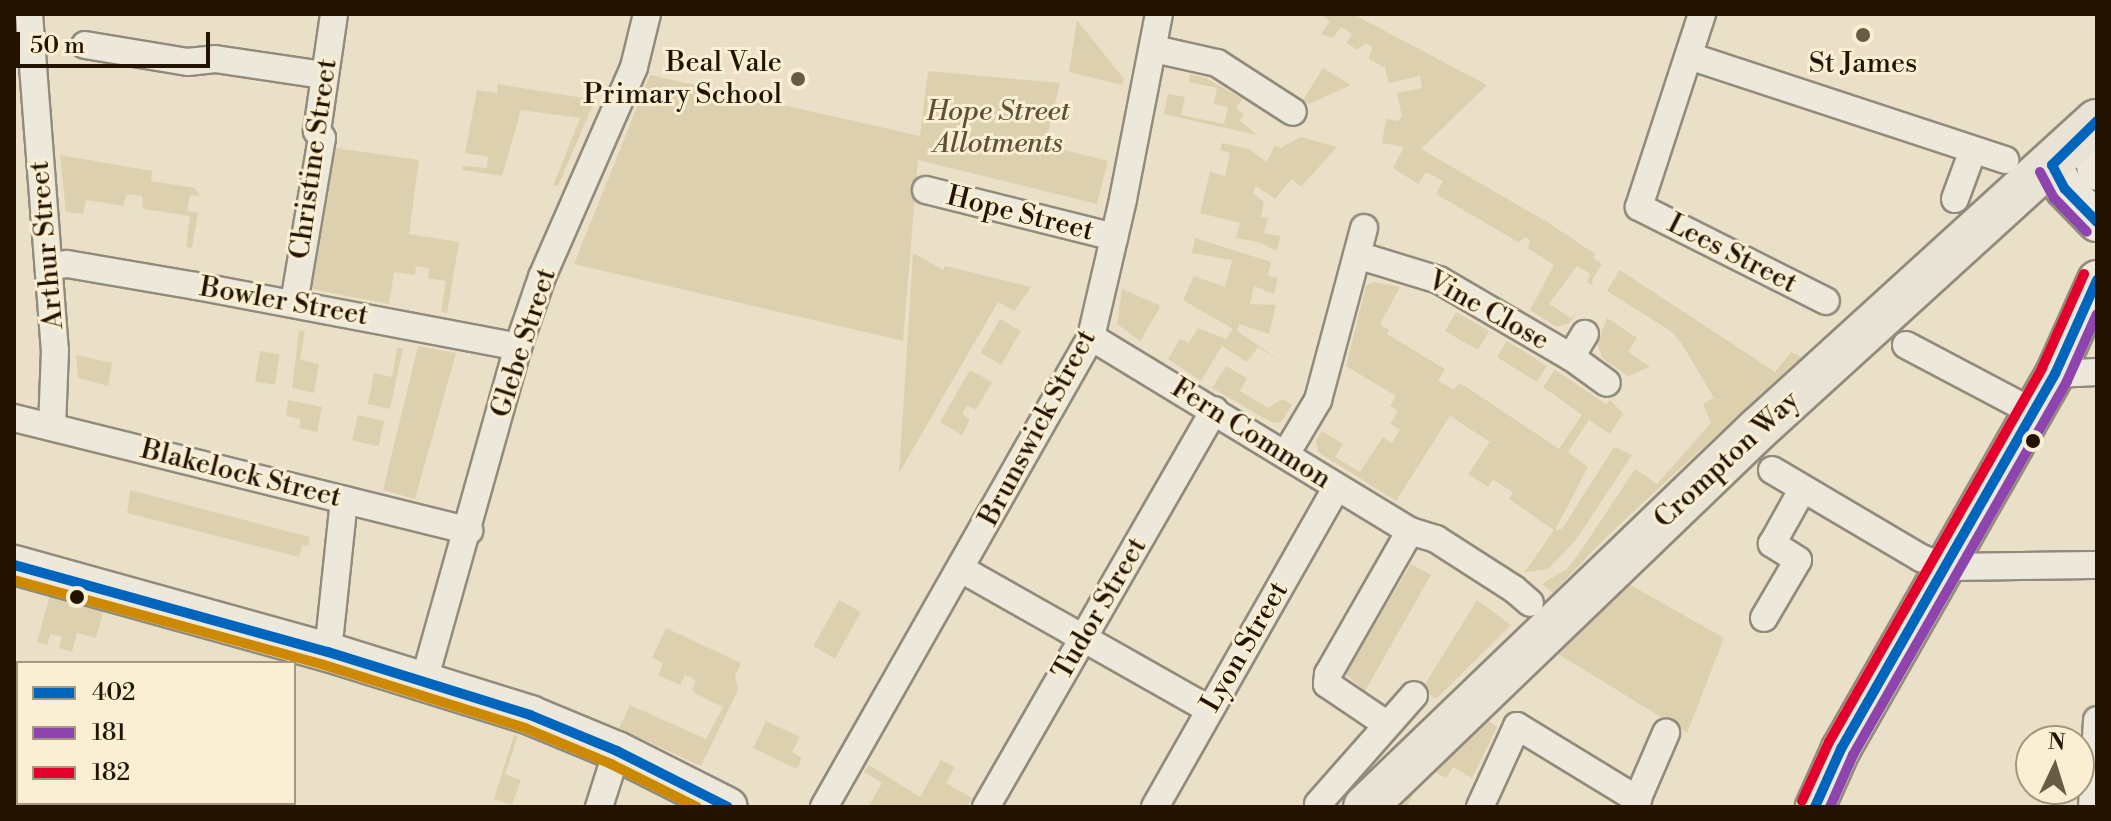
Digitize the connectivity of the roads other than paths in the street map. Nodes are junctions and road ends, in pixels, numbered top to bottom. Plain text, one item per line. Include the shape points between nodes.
1 (29, 14) edge
2 (334, 14) edge
3 (647, 14) edge
4 (1159, 14) edge
5 (1702, 14) edge
6 (85, 45) dead end
7 (1154, 49) junction
8 (1689, 56) junction
9 (324, 75) junction
10 (1293, 112) dead end
11 (2097, 121) edge
12 (2097, 130) edge
13 (1973, 150) junction
14 (2005, 160) dead end
15 (2052, 165) junction
16 (2097, 171) edge
17 (926, 190) dead end
18 (1955, 199) dead end
19 (2097, 222) edge
20 (1364, 228) dead end
21 (1114, 237) junction
22 (1357, 255) junction
23 (49, 266) junction
24 (2097, 280) edge
25 (1826, 301) dead end
26 (294, 303) junction
27 (1585, 334) dead end
28 (1091, 337) junction
29 (1906, 345) dead end
30 (518, 347) junction
31 (1571, 357) junction
32 (2097, 372) edge
33 (2055, 374) junction
34 (1607, 383) dead end
35 (1214, 410) junction
36 (2033, 412) junction
37 (14, 418) edge
38 (52, 427) junction
39 (1286, 454) junction
40 (1772, 470) dead end
41 (1337, 487) junction
42 (1802, 490) junction
43 (344, 500) junction
44 (469, 531) junction
45 (1410, 531) junction
46 (14, 565) edge
47 (2097, 565) edge
48 (1945, 567) junction
49 (961, 569) junction
50 (1530, 603) dead end
51 (1764, 618) dead end
52 (1083, 638) junction
53 (328, 652) junction
54 (424, 681) junction
55 (1414, 695) dead end
56 (1208, 709) junction
57 (2097, 720) edge
58 (1386, 724) junction
59 (1666, 733) dead end
60 (617, 751) junction
61 (1636, 803) edge
62 (1318, 804) dead end
63 (599, 807) edge
64 (728, 807) edge
65 (824, 807) edge
66 (986, 807) edge
67 (1156, 807) edge
68 (1365, 807) edge
69 (1480, 807) edge
70 (1815, 807) edge
71 (2092, 807) edge

1 - 23 street, Arthur Street
2 - 9 street, Christine Street
3 - 30 street, Glebe Street via 634,67 542,277
4 - 7 street, Brunswick Street
5 - 8 street
6 - 9 street via 188,62 215,59
7 - 10 street via 1268,81
7 - 21 street, Brunswick Street
8 - 13 street
8 - 25 street, Lees Street via 1639,207
9 - 26 street, Christine Street via 317,131 322,138
11 - 15 main road, Crompton Way
12 - 16 main road
13 - 14 street
13 - 18 street
15 - 19 main road via 2065,189
15 - 68 main road, Crompton Way via 1757,430
17 - 21 street, Hope Street
20 - 22 street
21 - 28 street, Brunswick Street
22 - 31 street, Vine Close via 1439,280
22 - 39 street via 1318,400
23 - 26 street, Bowler Street via 67,264
23 - 38 street, Arthur Street via 55,350
24 - 33 main road
26 - 30 street, Bowler Street
27 - 31 street, Vine Close
28 - 35 street, Fern Common
28 - 49 street, Brunswick Street
29 - 36 street
30 - 44 street, Glebe Street
31 - 34 street, Vine Close
32 - 33 street
33 - 36 main road
35 - 39 street, Fern Common
35 - 52 street, Tudor Street
36 - 48 main road
37 - 38 street, Blakelock Street
38 - 43 street, Blakelock Street
39 - 41 street, Fern Common
40 - 42 street
41 - 45 street, Fern Common
41 - 56 street, Lyon Street
42 - 48 street
42 - 51 street via 1772,544 1798,560
43 - 44 street, Blakelock Street
43 - 53 street
44 - 54 street, Glebe Street
45 - 50 street, Fern Common via 1436,539
45 - 58 street via 1328,674 1327,684
46 - 53 main road
47 - 48 street
48 - 70 main road via 1841,749
49 - 52 street
49 - 65 street, Brunswick Street
52 - 56 street
52 - 66 street, Tudor Street
53 - 54 main road
54 - 60 main road via 530,715
55 - 58 street
56 - 67 street, Lyon Street
57 - 71 street
58 - 62 street
59 - 61 street
60 - 63 street
60 - 64 main road
61 - 69 street via 1517,726

